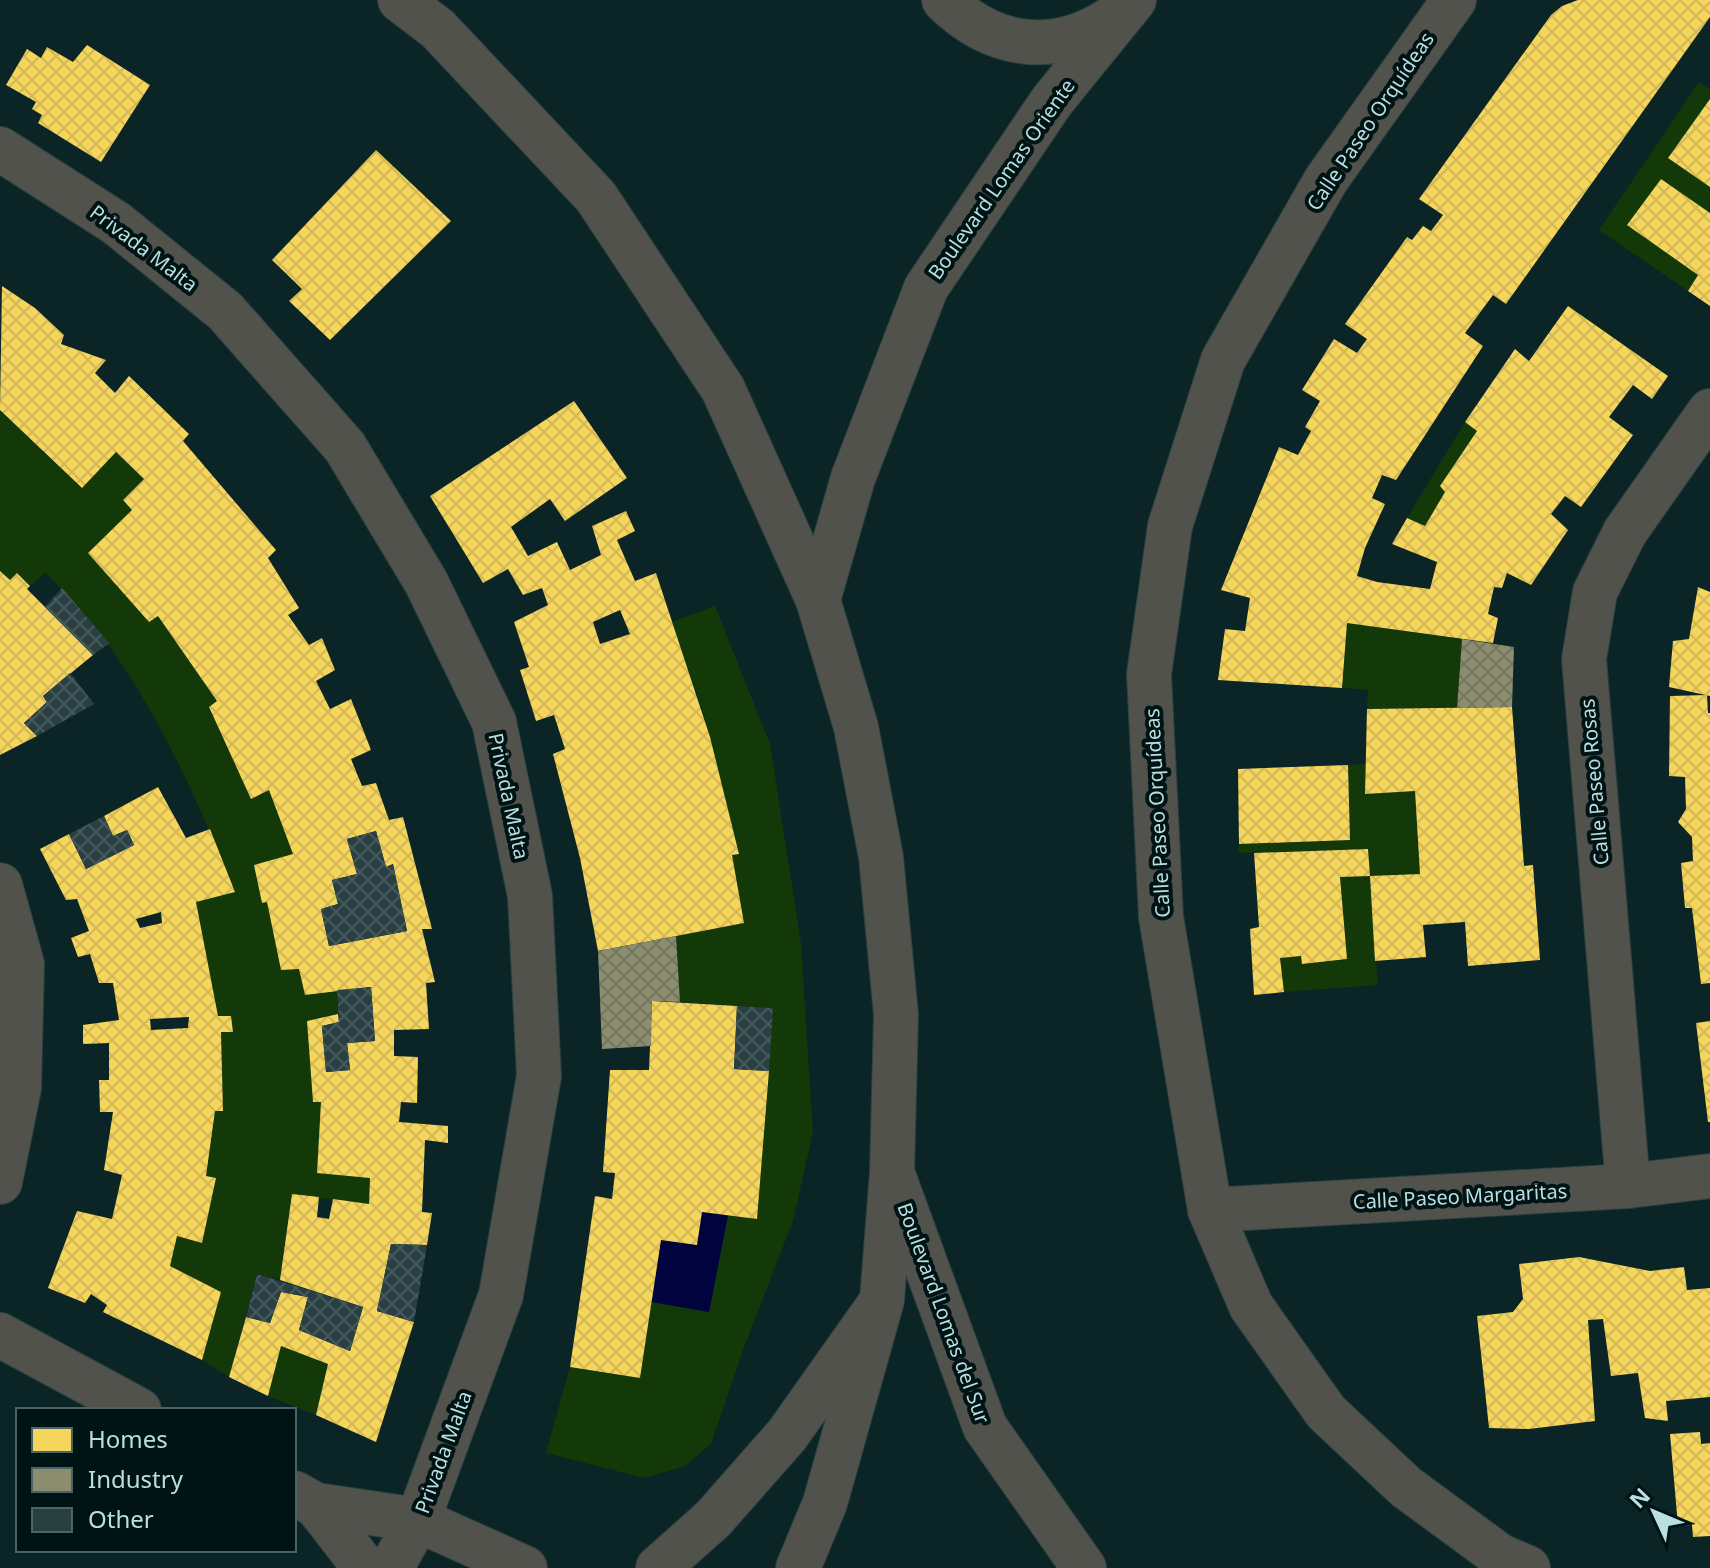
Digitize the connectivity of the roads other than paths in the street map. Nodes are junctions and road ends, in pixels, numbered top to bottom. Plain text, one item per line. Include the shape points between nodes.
1 (400, 0) edge
2 (944, 0) edge
3 (1134, 0) edge
4 (1454, 0) edge
5 (0, 149) edge
6 (1710, 411) edge
7 (818, 600) junction
8 (0, 885) edge
9 (892, 1172) junction
10 (1710, 1176) edge
11 (0, 1182) edge
12 (1628, 1186) junction
13 (1210, 1210) junction
14 (882, 1300) junction
15 (0, 1335) edge
16 (135, 1408) edge
17 (305, 1499) edge
18 (418, 1520) junction
19 (365, 1568) edge
20 (391, 1568) edge
21 (525, 1568) edge
22 (658, 1568) edge
23 (798, 1568) edge
24 (1084, 1568) edge
25 (1528, 1568) edge

1 - 7 street via 438,29 596,197 723,389
2 - 3 street via 985,31 1013,41 1042,43 1098,28
3 - 7 street, Boulevard Lomas Oriente via 1052,101 926,288 853,478
4 - 13 street, Calle Paseo Orquídeas via 1326,180 1223,360 1170,526 1149,674 1161,917
5 - 18 street, Privada Malta via 116,223 225,311 345,447 426,582 494,722 530,896 539,1076 501,1295
6 - 12 street, Calle Paseo Rosas via 1625,532 1595,592 1584,659
7 - 9 street via 856,727 881,857 896,1015
8 - 11 street via 22,964 19,1088
9 - 14 street
9 - 24 street, Boulevard Lomas del Sur via 985,1427
10 - 12 street, Calle Paseo Margaritas
12 - 13 street, Calle Paseo Margaritas
13 - 25 street, Calle Paseo Orquídeas via 1251,1306 1326,1412 1406,1487 1500,1556
14 - 22 street via 787,1435 713,1519
14 - 23 street via 825,1503
15 - 16 street
17 - 18 street
17 - 19 street
18 - 20 street, Privada Malta
18 - 21 street

